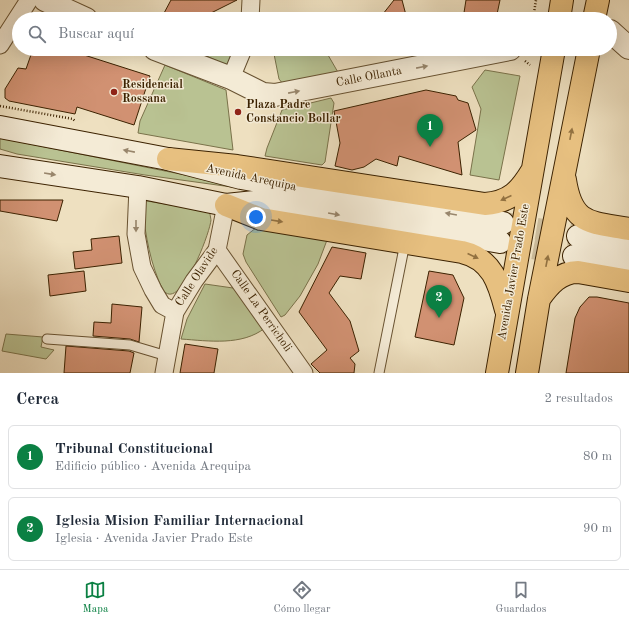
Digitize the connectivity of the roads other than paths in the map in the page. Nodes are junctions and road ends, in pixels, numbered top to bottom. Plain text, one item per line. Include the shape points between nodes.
1 (29, 0) edge
2 (45, 0) edge
3 (251, 0) edge
4 (562, 0) edge
5 (80, 11) edge
6 (21, 12) edge
7 (250, 12) edge
8 (560, 12) edge
9 (12, 26) edge
10 (617, 36) edge
11 (0, 45) edge
12 (629, 48) edge
13 (173, 56) edge
14 (240, 56) edge
15 (511, 56) edge
16 (551, 56) edge
17 (587, 56) edge
18 (231, 78) junction
19 (0, 127) edge
20 (168, 159) junction
21 (4, 165) edge
22 (532, 171) junction
23 (564, 173) junction
24 (138, 187) junction
25 (226, 205) junction
26 (629, 229) edge
27 (405, 242) junction
28 (629, 245) edge
29 (217, 250) junction
30 (629, 266) edge
31 (629, 281) edge
32 (539, 299) junction
33 (175, 312) junction
34 (507, 313) junction
35 (47, 339) dead end
36 (167, 356) junction
37 (164, 373) edge
38 (304, 373) edge
39 (379, 373) edge
40 (497, 373) edge
41 (527, 373) edge

1 - 6 street
2 - 5 main road
3 - 7 street
4 - 8 main road
9 - 11 street
10 - 12 main road
13 - 18 main road, Calle Ollanta
14 - 18 street
18 -> 15 main road, Calle Ollanta via 262,94 275,95
16 - 22 main road, Avenida Javier Prado Este
23 -> 17 main road
20 -> 19 main road, Avenida Arequipa
22 -> 20 main road via 519,190 511,196 503,201 485,204 237,166
25 -> 20 main road, Avenida Arequipa via 264,201 502,232 241,178
21 -> 24 main road, Avenida Arequipa
22 - 34 main road, Avenida Javier Prado Este
23 - 26 main road via 571,204 580,217 593,223
32 -> 23 main road
24 - 25 main road, Avenida Arequipa
24 -> 33 street via 136,234 142,267 162,305
25 -> 27 main road via 261,218
25 - 29 street, Calle Olavide
27 -> 34 main road via 462,252 479,258 496,278
27 - 39 lane
28 - 30 main road via 576,246
29 - 33 street, Calle Olavide
29 - 38 street, Calle La Perricholi
31 - 32 main road via 578,272 564,274
32 - 41 main road
33 - 36 street, Calle Olavide
34 - 40 main road, Avenida Javier Prado Este
35 - 36 lane via 130,345
36 - 37 street, Calle Olavide

